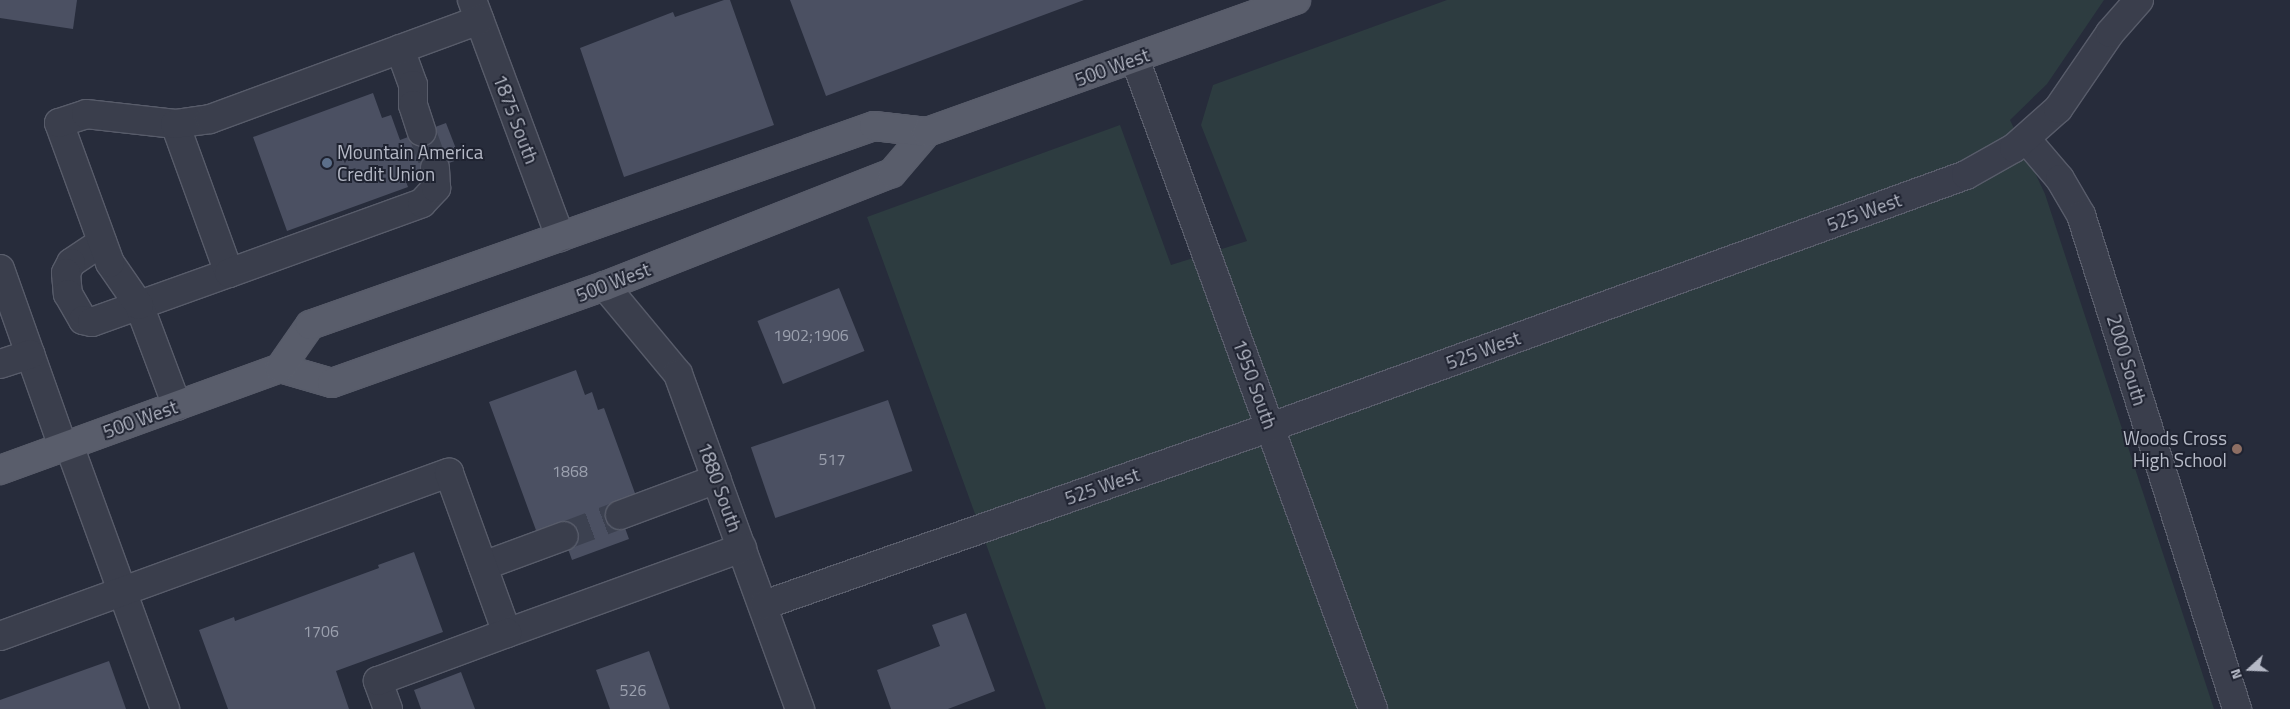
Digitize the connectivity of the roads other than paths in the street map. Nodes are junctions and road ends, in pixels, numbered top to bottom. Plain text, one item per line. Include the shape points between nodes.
1 (1296, 0) edge
2 (2138, 0) edge
3 (475, 10) edge
4 (400, 49) junction
5 (1135, 59) junction
6 (175, 124) junction
7 (422, 132) tunnel mouth
8 (927, 132) junction
9 (2026, 139) junction
10 (435, 168) tunnel mouth
11 (560, 237) junction
12 (102, 242) junction
13 (0, 270) edge
14 (229, 273) junction
15 (605, 286) junction
16 (139, 305) junction
17 (30, 354) junction
18 (0, 364) edge
19 (280, 368) junction
20 (177, 406) junction
21 (1271, 427) junction
22 (66, 446) junction
23 (0, 470) edge
24 (717, 479) junction
25 (620, 515) tunnel mouth
26 (564, 536) tunnel mouth
27 (742, 548) junction
28 (483, 566) junction
29 (122, 592) junction
30 (764, 605) junction
31 (507, 633) junction
32 (0, 636) edge
33 (164, 709) edge
34 (388, 709) edge
35 (800, 709) edge
36 (1373, 709) edge
37 (2237, 709) edge

1 - 5 main road, 500 West
2 - 9 street, 525 West via 2110,33 2058,109
3 - 4 street
3 - 11 street, 1875 South
4 - 6 street via 210,119
4 - 7 street via 413,86 412,105
5 - 8 main road, 500 West
5 - 21 street, 1950 South
6 - 12 street via 86,114 59,123
6 - 14 street
8 - 11 main road, 500 West via 874,126
8 - 15 main road, 500 West via 892,173
9 - 21 street, 525 West via 1994,161 1939,186
9 - 37 street, 2000 South via 2060,179 2081,215
10 - 14 street via 436,188 422,203
11 - 19 main road, 500 West via 310,326
12 - 16 street via 110,263
12 - 16 street via 71,263 66,273 66,285 76,310 83,320 92,322
13 - 17 street
14 - 16 street
15 - 19 main road, 500 West via 332,383
15 - 24 street, 1880 South via 678,374
16 - 20 street
17 - 18 street
17 - 22 street
19 - 20 main road, 500 West
20 - 22 main road, 500 West
21 - 30 street, 525 West
21 - 36 street, 1950 South
22 - 23 main road, 500 West
22 - 29 street
24 - 25 street
24 - 27 street, 1880 South
26 - 28 street
27 - 30 street, 1880 South
27 - 31 street
28 - 29 street via 449,473
28 - 31 street
29 - 32 street
29 - 33 street
30 - 35 street, 1880 South
31 - 34 street via 378,681

